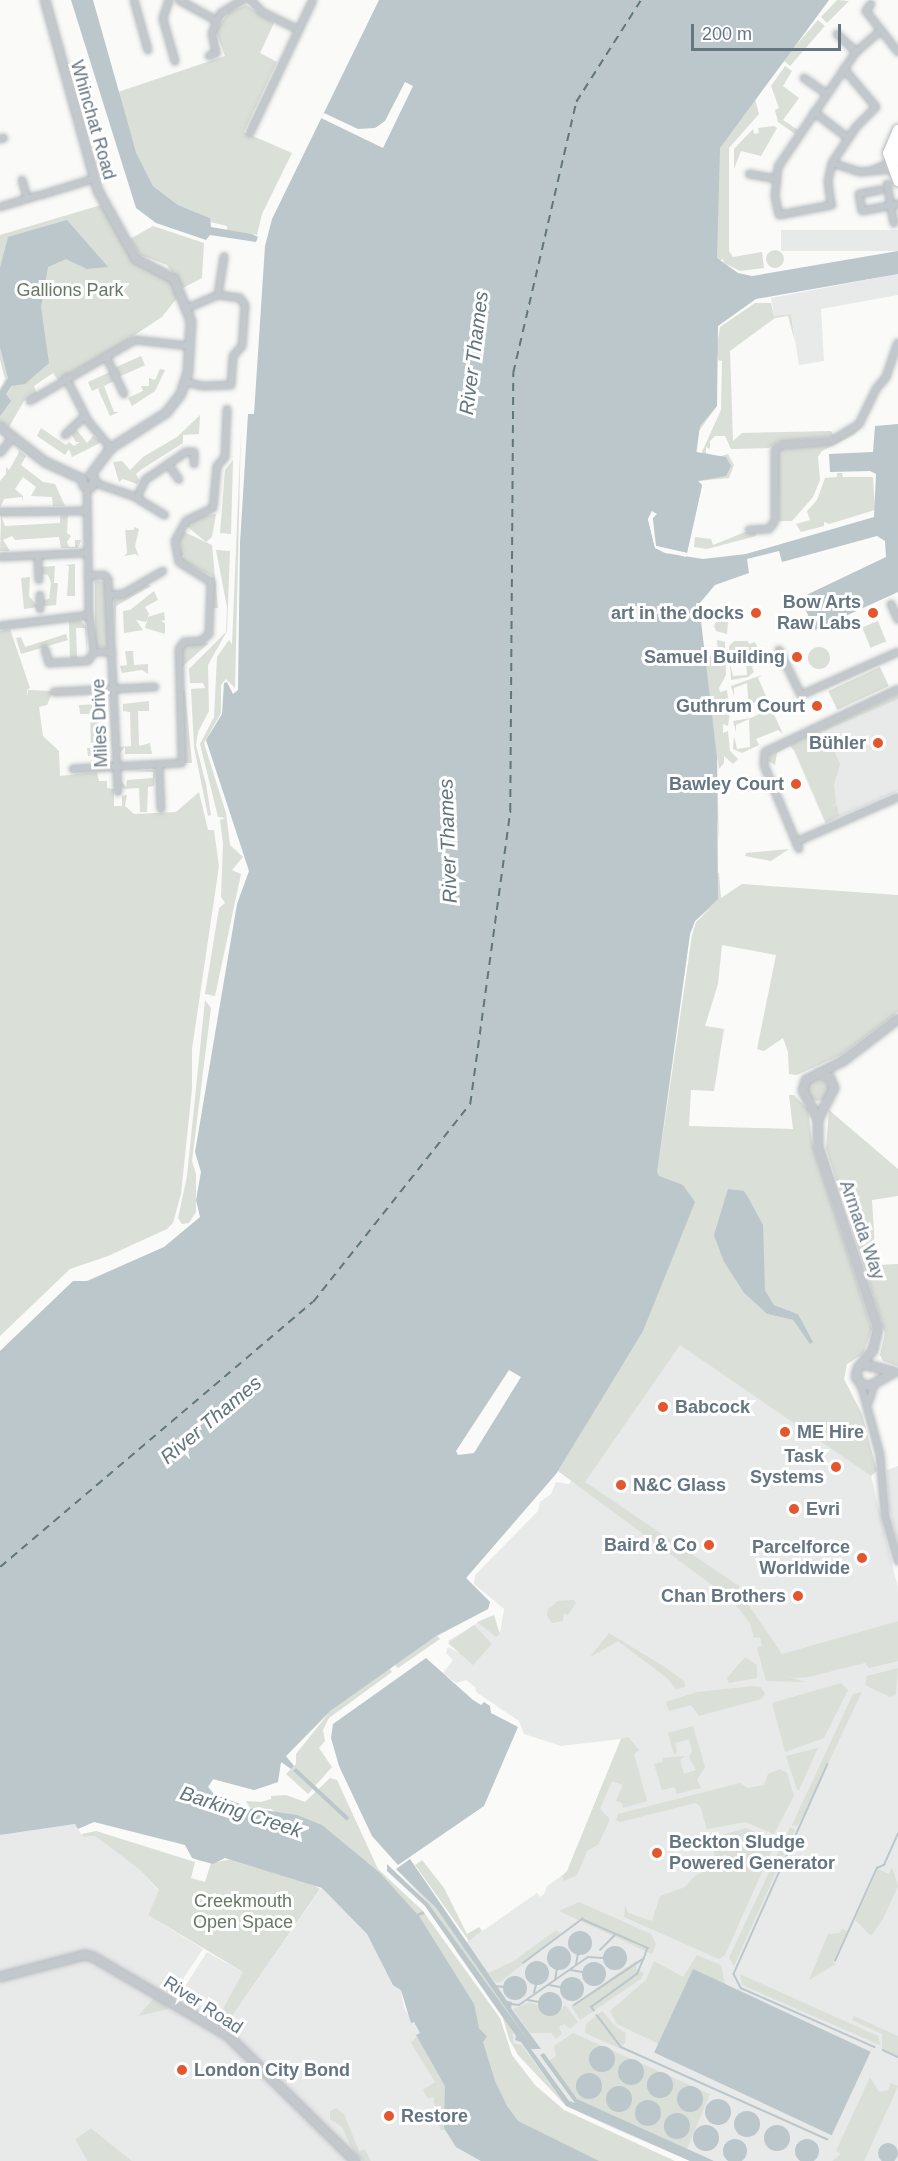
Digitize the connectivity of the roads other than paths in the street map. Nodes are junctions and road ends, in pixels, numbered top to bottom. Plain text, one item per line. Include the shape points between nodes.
1 (45, 0) edge
2 (134, 0) edge
3 (169, 0) edge
4 (179, 0) edge
5 (243, 0) edge
6 (251, 0) edge
7 (314, 0) edge
8 (867, 5) dead end
9 (217, 21) junction
10 (299, 30) junction
11 (881, 30) junction
12 (837, 34) dead end
13 (148, 50) dead end
14 (856, 52) junction
15 (898, 52) edge
16 (209, 56) dead end
17 (175, 61) dead end
18 (844, 69) junction
19 (804, 78) dead end
20 (827, 94) junction
21 (814, 112) junction
22 (898, 130) edge
23 (250, 133) dead end
24 (848, 138) junction
25 (898, 141) edge
26 (832, 163) junction
27 (895, 164) edge
28 (748, 174) dead end
29 (776, 178) junction
30 (93, 179) junction
31 (22, 180) dead end
32 (59, 181) dead end
33 (893, 183) edge
34 (60, 189) junction
35 (880, 190) dead end
36 (27, 198) junction
37 (894, 205) edge
38 (0, 207) edge
39 (894, 223) dead end
40 (224, 256) dead end
41 (218, 295) junction
42 (189, 308) junction
43 (898, 343) edge
44 (190, 346) junction
45 (106, 356) junction
46 (66, 378) junction
47 (127, 380) dead end
48 (186, 382) junction
49 (119, 384) junction
50 (124, 394) dead end
51 (30, 401) dead end
52 (227, 409) dead end
53 (85, 416) junction
54 (1, 428) edge
55 (65, 435) dead end
56 (13, 437) junction
57 (111, 448) junction
58 (0, 453) edge
59 (168, 464) junction
60 (194, 464) dead end
61 (91, 475) junction
62 (82, 478) junction
63 (178, 480) dead end
64 (91, 486) junction
65 (137, 498) junction
66 (85, 511) junction
67 (0, 512) edge
68 (165, 515) dead end
69 (749, 530) dead end
70 (87, 553) junction
71 (38, 555) junction
72 (0, 557) edge
73 (163, 571) dead end
74 (88, 576) junction
75 (39, 580) dead end
76 (40, 595) dead end
77 (109, 595) junction
78 (891, 604) dead end
79 (41, 614) junction
80 (89, 615) junction
81 (898, 620) edge
82 (0, 626) edge
83 (45, 649) dead end
84 (779, 650) dead end
85 (94, 652) junction
86 (112, 652) junction
87 (898, 652) edge
88 (155, 687) dead end
89 (898, 688) edge
90 (113, 689) junction
91 (54, 692) dead end
92 (159, 766) junction
93 (117, 768) junction
94 (73, 770) dead end
95 (118, 792) dead end
96 (898, 797) edge
97 (161, 809) dead end
98 (795, 842) junction
99 (799, 849) dead end
100 (898, 1019) edge
101 (843, 1061) junction
102 (819, 1073) junction
103 (830, 1078) junction
104 (813, 1103) junction
105 (825, 1103) junction
106 (818, 1119) junction
107 (873, 1350) junction
108 (862, 1364) junction
109 (876, 1366) junction
110 (896, 1372) edge
111 (877, 1382) junction
112 (861, 1384) junction
113 (869, 1401) junction
114 (898, 1561) edge
115 (0, 1977) edge
116 (355, 2161) edge

1 - 30 street, Whinchat Road
2 - 13 street
3 - 17 street via 163,19
4 - 9 street
5 - 9 street via 226,8
6 - 10 street via 262,12
7 - 10 street
8 - 11 street
9 - 16 street via 212,33 216,53
10 - 23 street
11 - 14 street
11 - 15 street
12 - 14 street
14 - 18 street
18 - 20 street
18 - 24 street via 876,107
19 - 20 street
20 - 21 street
21 - 24 street
21 - 29 street via 781,159
22 - 27 highway via 890,142
24 - 26 street
25 - 27 highway
26 - 27 street via 847,170 871,171
26 - 29 street via 828,181 831,205 778,217
27 - 33 highway
28 - 29 street
30 - 34 street
30 - 42 street, Whinchat Road via 136,259 171,274
31 - 36 street
32 - 34 street
33 - 37 street
34 - 36 street
35 - 37 street via 859,194 862,211
36 - 38 street
37 - 39 street
40 - 41 street
41 - 42 street
41 - 48 street via 240,298 245,305 243,346 233,356 231,385
42 - 44 street
43 - 69 street via 886,377 859,424 831,441 775,449 776,521 769,529
44 - 45 street via 140,339
44 - 48 street
45 - 46 street
45 - 49 street
46 - 51 street via 39,400
46 - 53 street
47 - 49 street
48 - 57 street via 166,413
49 - 50 street
52 - 92 street via 225,457 217,466 213,508 186,521 176,541 179,562 189,572 210,580 209,634 201,641 184,642 178,649 183,759 178,765
53 - 55 street
53 - 57 street
54 - 56 street
56 - 58 street
56 - 62 street via 45,462
57 - 61 street
59 - 60 street via 186,452 194,452
59 - 63 street
59 - 65 street via 146,480
61 - 62 street
61 - 64 street
62 - 64 street
64 - 65 street
64 - 66 street, Miles Drive
65 - 68 street
66 - 67 street
66 - 70 street, Miles Drive
70 - 71 street
70 - 74 street, Miles Drive
71 - 72 street
71 - 75 street
73 - 77 street via 123,594
74 - 77 street via 107,577
74 - 80 street, Miles Drive
76 - 79 street
77 - 86 street, Miles Drive
78 - 81 street
79 - 80 street
79 - 82 street
80 - 85 street, Miles Drive
83 - 85 street via 50,663 88,662
84 - 87 street via 801,694
85 - 86 street, Miles Drive
86 - 90 street, Miles Drive
88 - 90 street
89 - 98 street via 767,749 764,765
90 - 91 street
90 - 93 street, Miles Drive
92 - 93 street
92 - 97 street
93 - 94 street
93 - 95 street, Miles Drive
96 - 98 street
98 - 99 street
100 - 101 street, Armada Way
101 - 102 street, Armada Way
101 - 103 street, Armada Way
102 - 103 street
102 - 104 street, Armada Way via 808,1077 803,1085 805,1096
103 - 105 street, Armada Way via 834,1092
104 - 105 street
104 - 106 street, Armada Way
105 - 106 street, Armada Way
106 - 107 street, Armada Way via 819,1150 877,1323
107 - 108 street
107 - 109 street, Armada Way
108 - 109 street
108 - 112 street via 856,1374
109 - 110 street
109 - 111 street, Armada Way
110 - 111 street
111 - 112 street
111 - 113 street
112 - 113 street
113 - 114 street via 881,1462 885,1515
115 - 116 street, River Road via 85,1955 93,1957 227,2035

